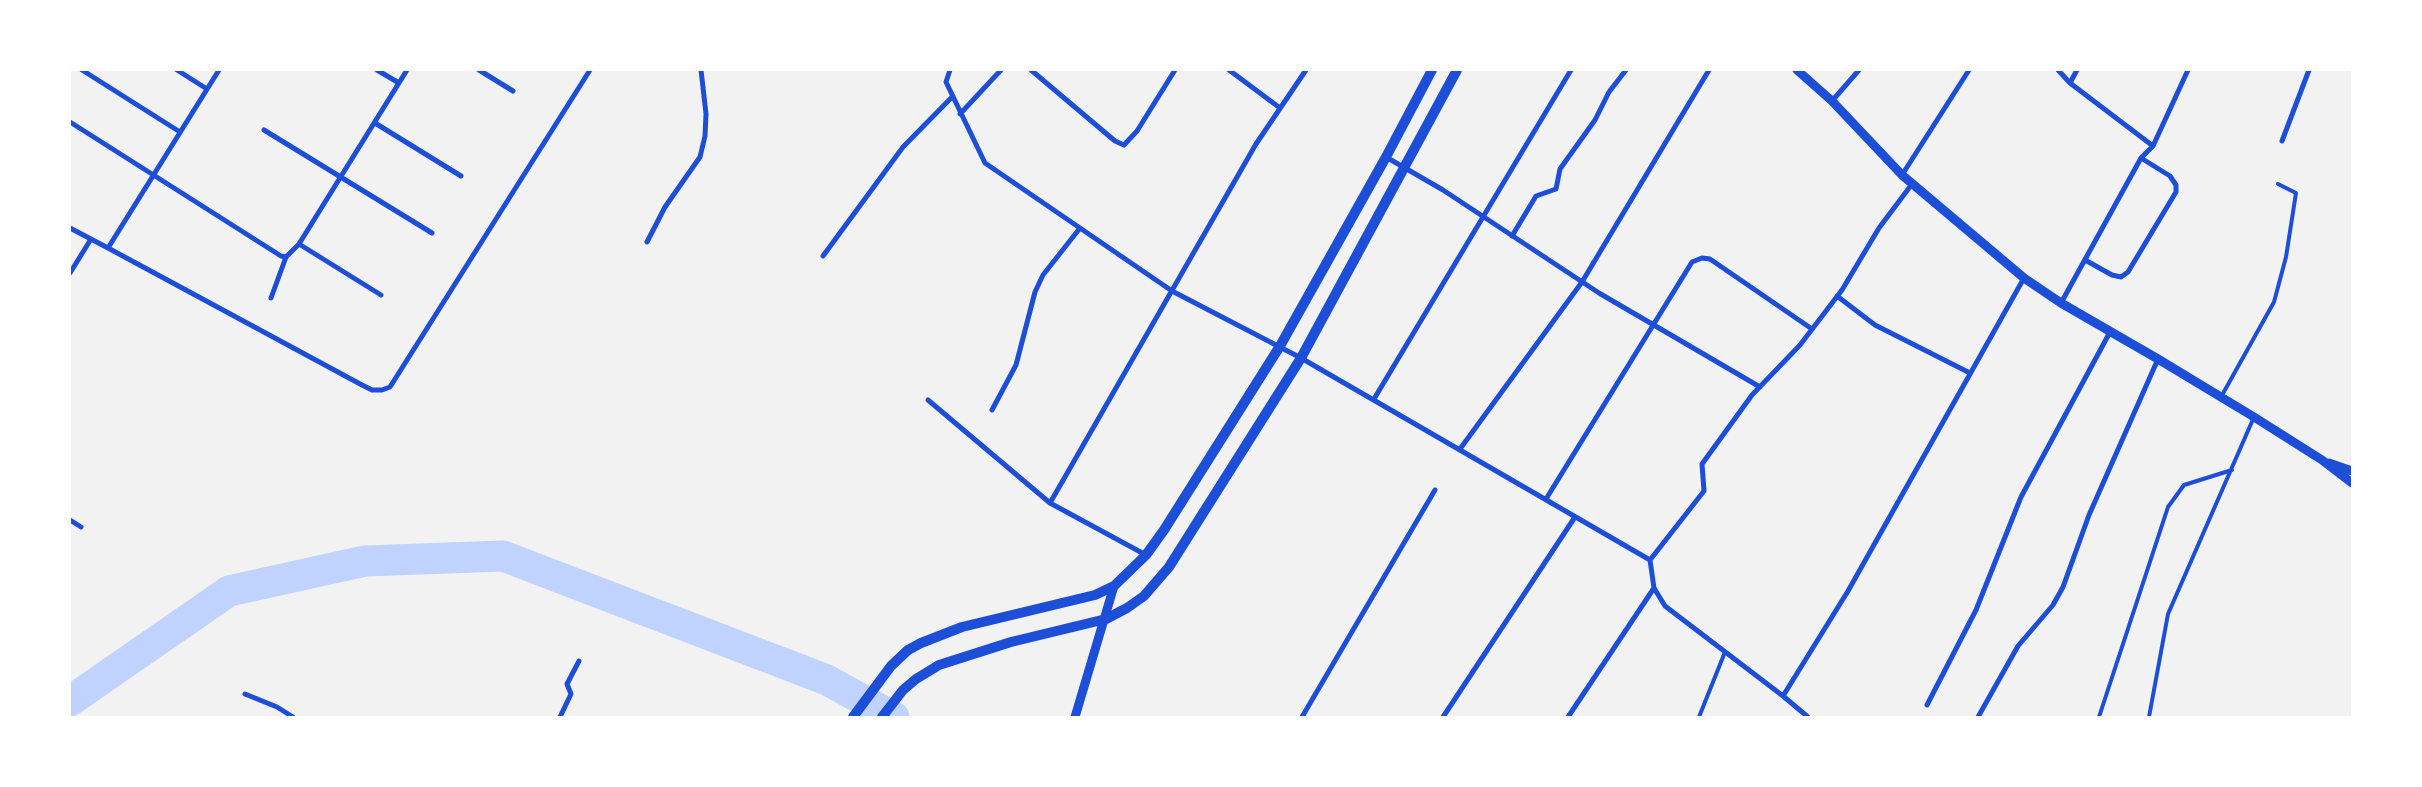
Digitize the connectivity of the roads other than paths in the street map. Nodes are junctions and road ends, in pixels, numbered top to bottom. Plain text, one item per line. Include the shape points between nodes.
1 (82, 70) edge
2 (177, 70) edge
3 (219, 70) edge
4 (377, 70) edge
5 (407, 70) edge
6 (479, 70) edge
7 (590, 70) edge
8 (701, 70) edge
9 (950, 70) edge
10 (1001, 70) edge
11 (1031, 70) edge
12 (1175, 70) edge
13 (1228, 70) edge
14 (1306, 70) edge
15 (1432, 70) edge
16 (1457, 70) edge
17 (1571, 70) edge
18 (1626, 70) edge
19 (1709, 70) edge
20 (1859, 70) edge
21 (1969, 70) edge
22 (2058, 70) edge
23 (2077, 70) edge
24 (2188, 70) edge
25 (2309, 70) edge
26 (1802, 72) edge
27 (399, 83) junction
28 (2070, 83) junction
29 (207, 89) junction
30 (513, 91) dead end
31 (952, 96) junction
32 (1832, 101) junction
33 (1280, 108) junction
34 (960, 114) junction
35 (70, 122) edge
36 (375, 123) junction
37 (264, 130) dead end
38 (180, 132) junction
39 (2282, 141) dead end
40 (2153, 146) junction
41 (1386, 158) junction
42 (2141, 158) junction
43 (1405, 167) junction
44 (153, 175) junction
45 (1902, 175) junction
46 (461, 176) dead end
47 (340, 177) junction
48 (1912, 184) junction
49 (2278, 184) dead end
50 (1483, 216) junction
51 (70, 228) edge
52 (1080, 228) junction
53 (432, 233) dead end
54 (1512, 236) junction
55 (91, 239) junction
56 (647, 242) dead end
57 (299, 244) junction
58 (108, 248) junction
59 (823, 256) dead end
60 (286, 257) junction
61 (2085, 260) junction
62 (70, 273) edge
63 (2024, 278) junction
64 (1582, 282) junction
65 (1172, 291) junction
66 (380, 295) dead end
67 (1837, 296) junction
68 (271, 298) dead end
69 (2060, 303) junction
70 (1654, 325) junction
71 (1812, 329) junction
72 (2110, 332) junction
73 (1280, 346) junction
74 (1301, 358) junction
75 (2158, 358) junction
76 (1970, 373) junction
77 (1760, 387) junction
78 (2221, 397) junction
79 (1374, 399) junction
80 (928, 400) dead end
81 (992, 410) dead end
82 (2254, 417) junction
83 (1460, 449) junction
84 (2322, 460) junction
85 (2232, 470) junction
86 (2352, 471) edge
87 (2352, 483) edge
88 (1435, 490) dead end
89 (1546, 500) junction
90 (1050, 503) junction
91 (1575, 517) junction
92 (70, 520) edge
93 (81, 527) dead end
94 (1146, 555) junction
95 (1650, 560) junction
96 (1114, 586) junction
97 (1654, 588) junction
98 (1106, 619) junction
99 (1725, 652) junction
100 (579, 661) dead end
101 (245, 694) dead end
102 (1783, 696) junction
103 (1927, 704) dead end
104 (293, 717) edge
105 (560, 717) edge
106 (853, 717) edge
107 (882, 717) edge
108 (1075, 717) edge
109 (1302, 717) edge
110 (1443, 717) edge
111 (1568, 717) edge
112 (1699, 717) edge
113 (1808, 717) edge
114 (1978, 717) edge
115 (2099, 717) edge
116 (2149, 717) edge

1 - 38 street
2 - 29 street
3 - 29 street
4 - 27 street
5 - 27 street
6 - 30 street
7 - 58 street via 390,387 382,390 362,385
8 - 56 street via 706,114 700,157
9 - 31 street via 946,82
10 - 34 street
11 - 12 street via 1115,141 1124,145 1137,131
13 - 33 street
14 - 33 street
15 - 41 main road
16 - 43 main road
17 - 50 street
18 - 54 street via 1560,169 1556,189 1536,196
19 - 64 street
20 - 32 street
21 - 45 street
22 - 28 street
23 - 28 street
24 - 40 street
25 - 39 street
26 - 32 street
27 - 36 street
28 - 40 street
29 - 38 street
31 - 34 street
31 - 59 street via 903,147
32 - 45 street
33 - 65 street
34 - 52 street via 985,163
35 - 44 street
36 - 46 street
36 - 47 street
37 - 47 street
38 - 44 street
40 - 42 street
41 - 43 street
41 - 73 main road
42 - 61 street
42 - 61 street via 2170,176 2176,192 2128,272 2121,277 2112,275
43 - 50 street
43 - 74 main road
44 - 58 street
44 - 60 street
45 - 48 street
47 - 53 street
47 - 57 street
48 - 63 street
48 - 67 street via 1879,228
49 - 78 lane via 2296,193 2286,257 2274,302
50 - 54 street
50 - 79 street
51 - 55 street
52 - 65 street
52 - 81 street via 1043,275 1035,292 1016,365
54 - 64 street
55 - 58 street
55 - 62 street
57 - 60 street
57 - 66 street
60 - 68 street
61 - 69 street
63 - 69 street
63 - 76 street
64 - 70 street
64 - 83 street
65 - 73 street
65 - 90 street
67 - 71 street
67 - 76 street via 1875,325
69 - 72 street
70 - 71 street via 1692,262 1702,258 1710,259
70 - 77 street
70 - 89 street
71 - 77 street
72 - 75 street
72 - 103 street via 2021,497 1976,610
73 - 74 street
73 - 94 main road
74 - 79 street
74 - 98 main road via 1168,567 1144,596
75 - 78 street
75 - 114 street via 2088,515 2060,593 2018,646
76 - 102 street via 1848,591
77 - 95 street via 1702,464 1704,491
78 - 82 street
79 - 83 street
80 - 90 street
82 - 84 street
82 - 85 lane
83 - 89 street
84 - 86 street
84 - 87 street
85 - 115 lane via 2184,485 2168,506
85 - 116 lane via 2168,614
88 - 109 street
89 - 91 street
90 - 94 street
91 - 95 street
91 - 110 street
92 - 93 street
94 - 96 main road
95 - 97 street
96 - 98 street
96 - 106 main road via 1095,595 962,626 921,643 891,666
97 - 99 street via 1665,606
97 - 111 street
98 - 107 main road via 1011,642 939,665 916,678
98 - 108 street
99 - 102 street
99 - 112 lane
100 - 105 street via 567,684 571,694
101 - 104 street
102 - 113 street

